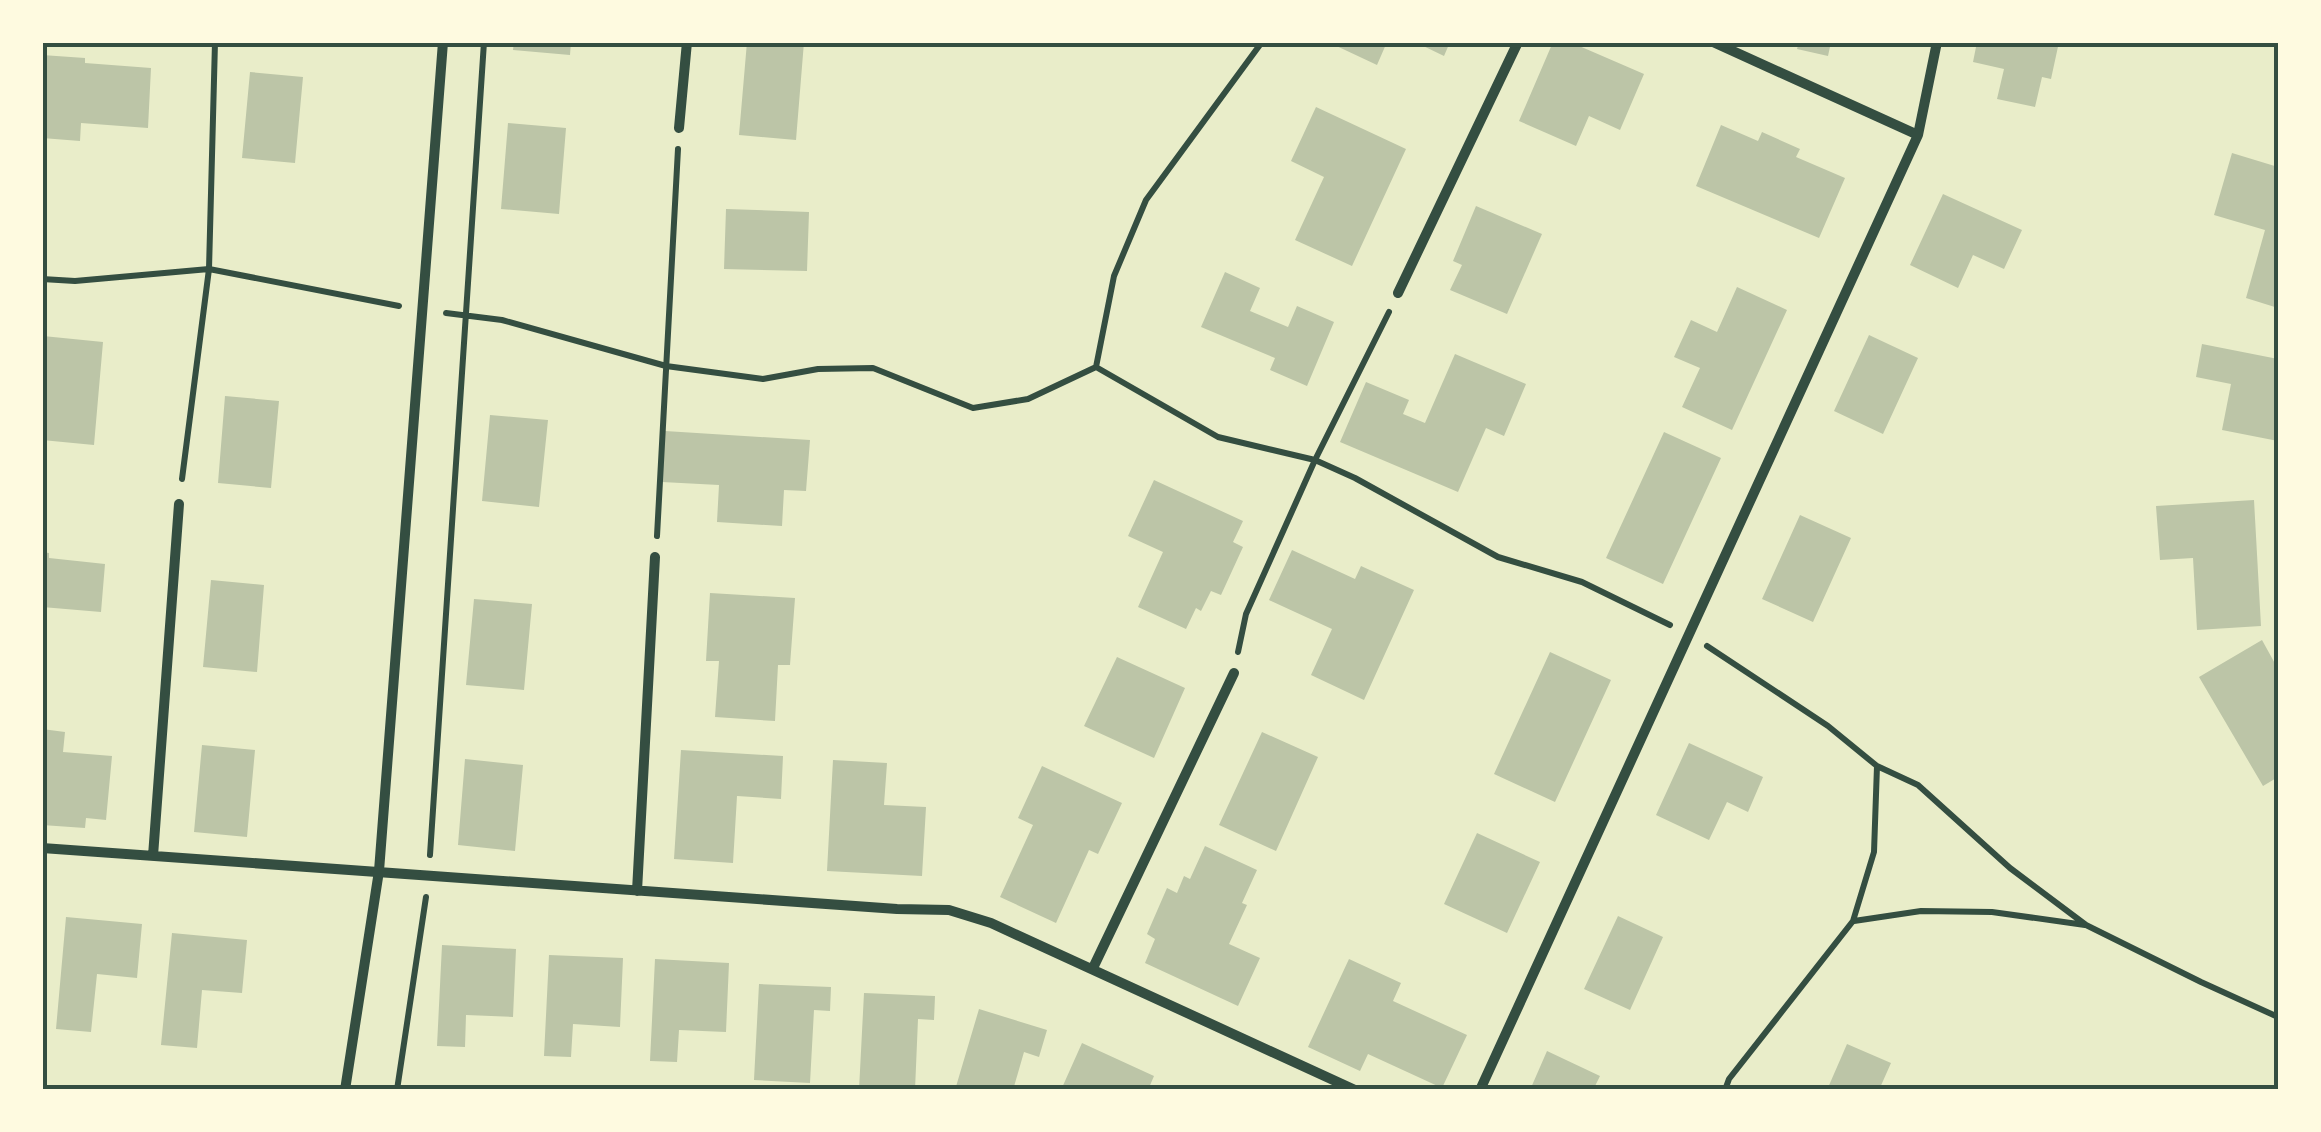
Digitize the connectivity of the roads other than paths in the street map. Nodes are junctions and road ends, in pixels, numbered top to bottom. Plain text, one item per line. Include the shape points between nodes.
1 (443, 42) edge
2 (686, 42) edge
3 (1518, 42) edge
4 (1713, 42) edge
5 (1937, 42) edge
6 (679, 128) road end
7 (1918, 135) junction
8 (1398, 294) road end
9 (179, 504) road end
10 (655, 557) road end
11 (1234, 672) road end
12 (42, 848) edge
13 (153, 856) junction
14 (379, 870) junction
15 (637, 891) junction
16 (1093, 968) junction
17 (345, 1090) edge
18 (1354, 1090) edge
19 (1480, 1090) edge

1 - 14 street
2 - 6 street
3 - 8 street
4 - 7 street
5 - 7 street
7 - 19 street
9 - 13 street
10 - 15 street
11 - 16 street
12 - 13 street
13 - 14 street
14 - 15 street
14 - 17 street
15 - 16 street via 949,910
16 - 18 street

